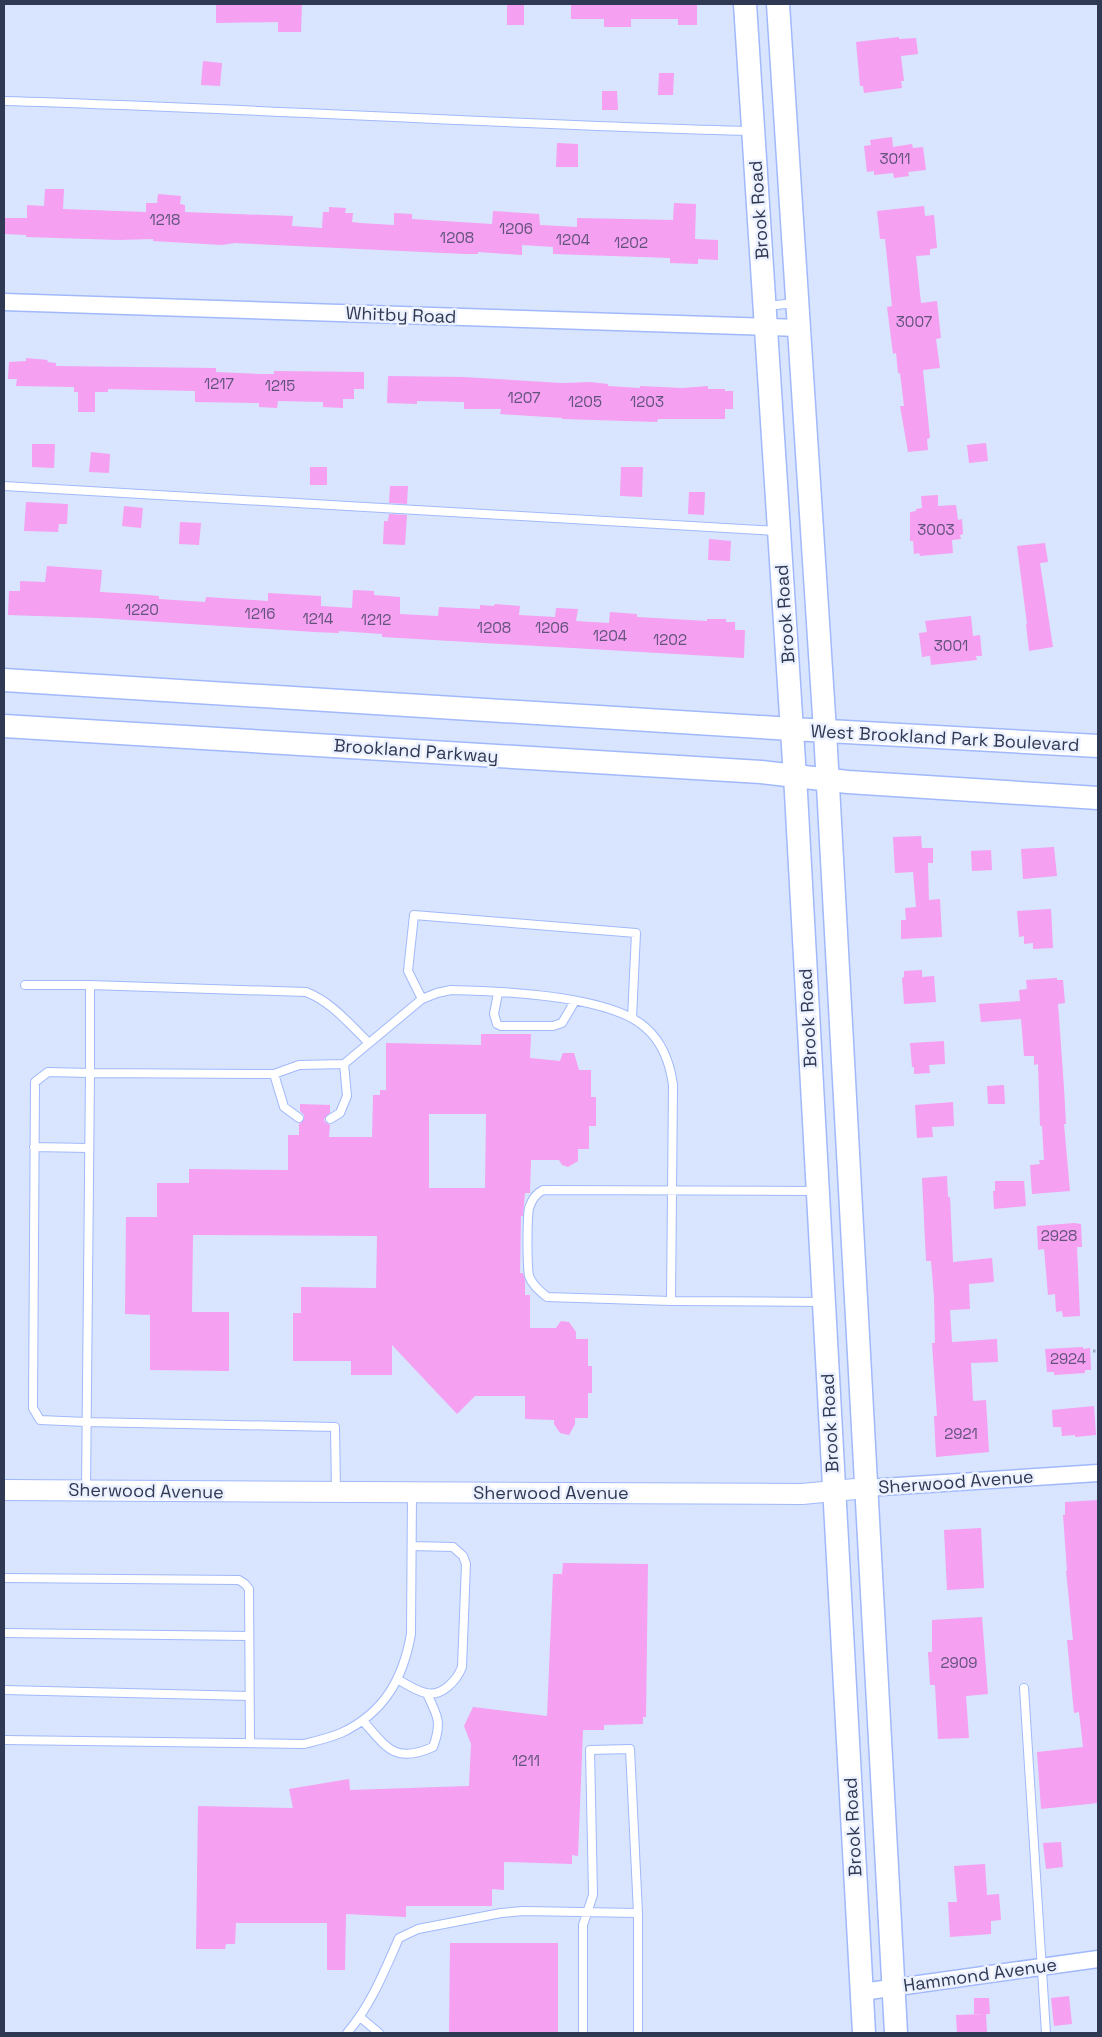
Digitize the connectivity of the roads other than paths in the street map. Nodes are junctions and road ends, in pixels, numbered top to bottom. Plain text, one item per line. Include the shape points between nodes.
1 (745, 4) edge
2 (778, 4) edge
3 (4, 102) edge
4 (753, 131) junction
5 (4, 302) edge
6 (798, 302) junction
7 (766, 316) junction
8 (799, 328) junction
9 (4, 486) edge
10 (780, 531) junction
11 (4, 680) edge
12 (4, 726) edge
13 (792, 729) junction
14 (825, 731) junction
15 (1098, 746) edge
16 (795, 776) junction
17 (828, 780) junction
18 (1098, 798) edge
19 (25, 985) dead end
20 (90, 985) junction
21 (498, 993) junction
22 (422, 999) junction
23 (575, 1001) junction
24 (632, 1018) junction
25 (369, 1044) junction
26 (344, 1064) junction
27 (90, 1073) junction
28 (274, 1074) junction
29 (299, 1118) dead end
30 (330, 1119) dead end
31 (34, 1147) junction
32 (89, 1148) junction
33 (672, 1191) junction
34 (818, 1192) junction
35 (671, 1301) junction
36 (824, 1302) junction
37 (86, 1422) junction
38 (1098, 1473) edge
39 (866, 1488) junction
40 (4, 1490) edge
41 (86, 1491) junction
42 (834, 1491) junction
43 (412, 1492) junction
44 (336, 1494) junction
45 (412, 1546) junction
46 (4, 1578) edge
47 (4, 1633) edge
48 (249, 1636) junction
49 (397, 1679) junction
50 (1024, 1688) dead end
51 (4, 1690) edge
52 (427, 1694) junction
53 (250, 1696) junction
54 (363, 1721) junction
55 (4, 1740) edge
56 (250, 1743) junction
57 (588, 1913) junction
58 (638, 1913) junction
59 (1098, 1959) edge
60 (1041, 1966) junction
61 (893, 1988) junction
62 (862, 1992) junction
63 (360, 2018) junction
64 (347, 2033) edge
65 (379, 2033) edge
66 (584, 2033) edge
67 (638, 2033) edge
68 (864, 2033) edge
69 (896, 2033) edge
70 (1046, 2033) edge

1 - 4 main road, Brook Road
2 - 6 main road, Brook Road
3 - 4 lane
4 - 7 main road, Brook Road
5 - 7 street, Whitby Road
6 - 7 lane
6 - 8 main road, Brook Road
7 - 8 street, Whitby Road
7 - 10 main road, Brook Road
8 - 14 main road, Brook Road
9 - 10 lane
10 - 13 main road, Brook Road
11 - 13 main road
12 - 16 main road, Brookland Parkway
13 - 14 main road, West Brookland Park Boulevard
13 - 16 main road, Brook Road
14 - 15 main road, West Brookland Park Boulevard
14 - 17 main road, Brook Road
16 - 17 main road, Brookland Parkway
16 - 34 main road, Brook Road
17 - 18 main road
17 - 39 main road, Brook Road
19 - 20 lane
20 - 25 lane via 306,992 332,1007
20 - 27 lane
21 - 22 lane via 451,990
21 - 23 lane
21 - 23 lane via 495,1020 501,1026 553,1026 562,1023
22 - 24 lane via 408,971 414,916 636,932
22 - 25 lane
23 - 24 lane
24 - 33 lane via 655,1037 663,1048 672,1073
25 - 26 lane
26 - 28 lane via 299,1065
26 - 30 lane via 347,1096 340,1113
27 - 28 lane
27 - 31 lane via 48,1072 34,1082
27 - 32 lane
28 - 29 lane via 284,1108
31 - 32 lane
31 - 37 lane via 33,1408 40,1420
32 - 37 lane
33 - 34 lane
33 - 35 lane
33 - 35 lane via 543,1190 536,1194 529,1210 528,1268 536,1288 547,1298
34 - 36 main road, Brook Road
35 - 36 lane
36 - 42 main road, Brook Road
37 - 41 lane
37 - 44 lane via 335,1427
38 - 39 street, Sherwood Avenue
39 - 42 street, Sherwood Avenue
39 - 61 main road, Brook Road
40 - 41 street, Sherwood Avenue
41 - 44 street, Sherwood Avenue
42 - 43 street, Sherwood Avenue via 802,1494
42 - 62 main road, Brook Road
43 - 44 street, Sherwood Avenue
43 - 45 lane
45 - 49 lane via 411,1634 407,1657
45 - 52 lane via 453,1547 466,1564 462,1667 450,1685 439,1692
46 - 48 lane via 238,1580 249,1589
47 - 48 lane
48 - 53 lane
49 - 52 lane
49 - 54 lane via 382,1702
50 - 60 lane
51 - 53 lane
52 - 54 lane via 437,1714 439,1732 433,1747 417,1754 401,1754 387,1748
53 - 56 lane
54 - 56 lane via 339,1734 304,1744
55 - 56 lane
57 - 58 lane
57 - 58 lane via 593,1895 590,1750 630,1749
57 - 63 lane via 501,1913 405,1935 399,1938
57 - 66 lane via 583,1925
58 - 67 lane
59 - 60 street, Hammond Avenue
60 - 61 street, Hammond Avenue
60 - 70 lane
61 - 62 street, Hammond Avenue
61 - 69 main road, Brook Road
62 - 68 main road, Brook Road
63 - 64 lane
63 - 65 lane

